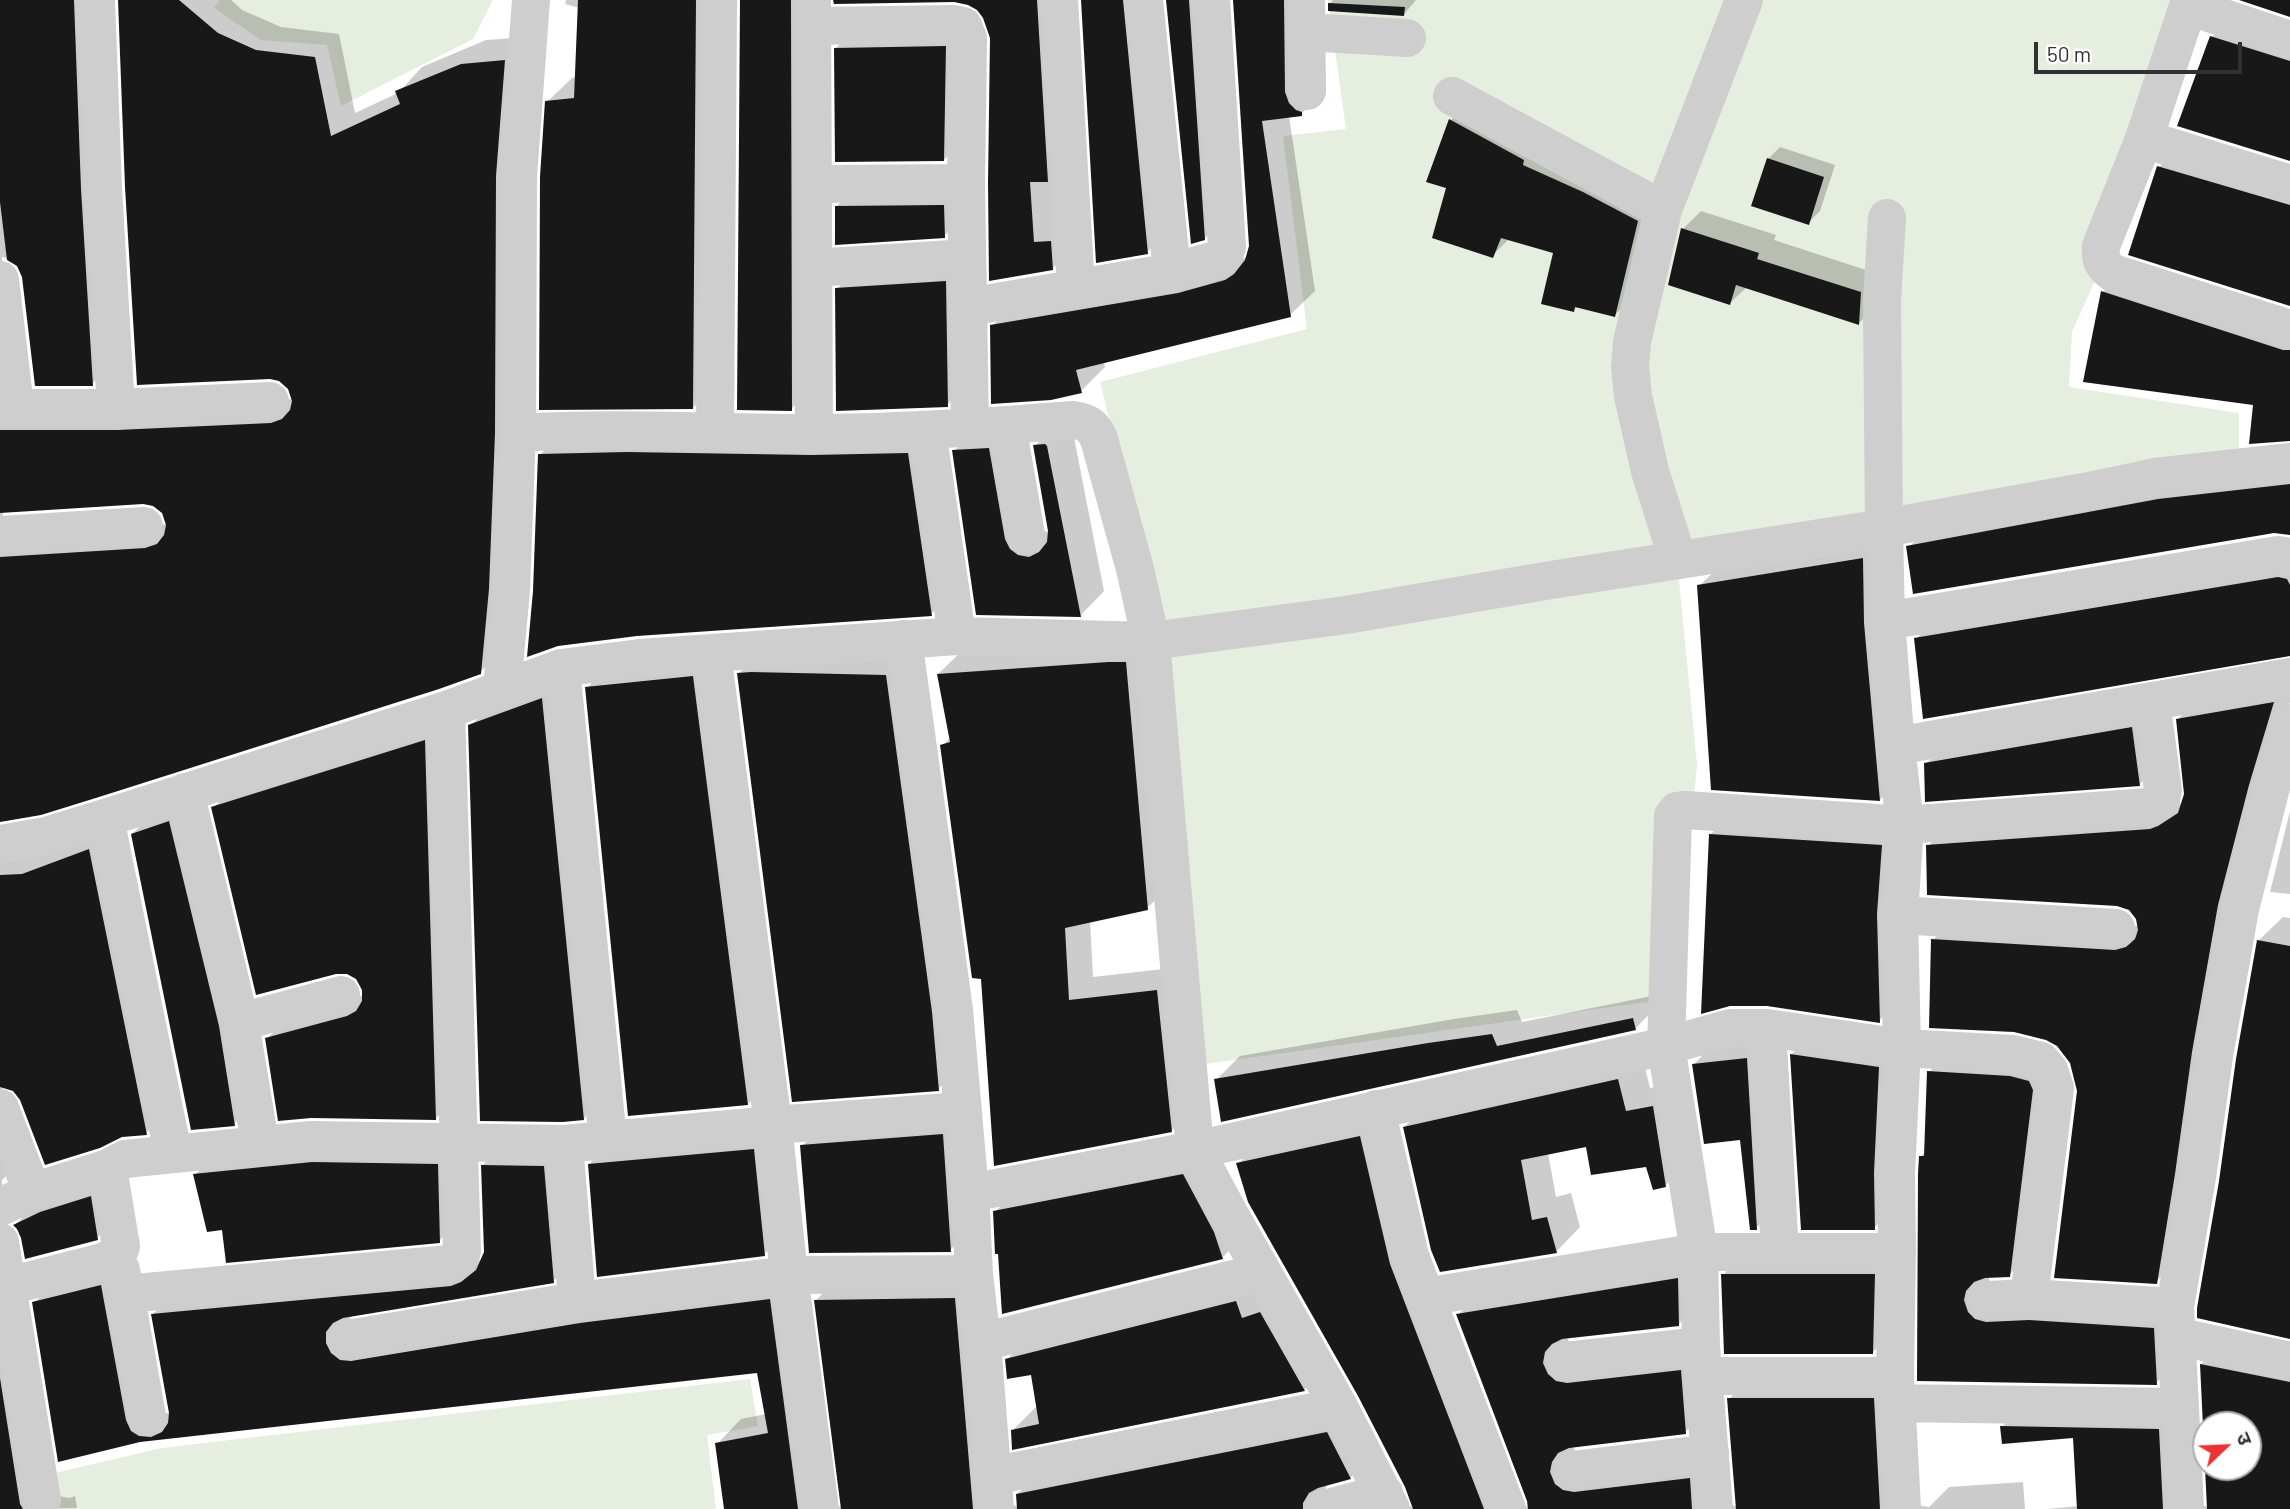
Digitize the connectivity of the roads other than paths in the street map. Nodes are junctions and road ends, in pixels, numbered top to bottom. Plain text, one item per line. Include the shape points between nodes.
1 (96, 0) edge
2 (531, 0) edge
3 (718, 0) edge
4 (1059, 0) edge
5 (1144, 0) edge
6 (1211, 0) edge
7 (1744, 0) edge
8 (2189, 3) edge
9 (812, 13) edge
10 (1306, 16) edge
11 (1407, 38) dead end
12 (2290, 40) edge
13 (1307, 91) dead end
14 (1452, 96) dead end
15 (2144, 139) junction
16 (966, 183) junction
17 (813, 184) junction
18 (2290, 184) edge
19 (1662, 210) junction
20 (1887, 218) dead end
21 (967, 258) junction
22 (813, 268) junction
23 (1172, 272) junction
24 (0, 280) edge
25 (1076, 288) junction
26 (968, 307) junction
27 (2290, 329) edge
28 (270, 401) dead end
29 (7, 408) edge
30 (116, 408) junction
31 (989, 426) junction
32 (928, 430) junction
33 (715, 432) junction
34 (517, 433) junction
35 (814, 433) junction
36 (2290, 463) edge
37 (144, 526) dead end
38 (1884, 528) junction
39 (0, 535) edge
40 (1026, 535) dead end
41 (2290, 557) edge
42 (1678, 560) junction
43 (1886, 621) junction
44 (957, 636) junction
45 (903, 639) junction
46 (1151, 641) junction
47 (712, 653) junction
48 (562, 668) junction
49 (2290, 677) edge
50 (502, 688) junction
51 (2151, 701) junction
52 (446, 710) junction
53 (2290, 723) edge
54 (1896, 746) junction
55 (185, 792) junction
56 (105, 818) junction
57 (1905, 825) junction
58 (0, 844) edge
59 (1899, 915) junction
60 (2116, 928) dead end
61 (341, 995) dead end
62 (240, 1022) junction
63 (1767, 1028) junction
64 (1666, 1046) junction
65 (1902, 1048) junction
66 (0, 1108) edge
67 (1376, 1109) junction
68 (963, 1111) junction
69 (773, 1125) junction
70 (608, 1140) junction
71 (260, 1144) junction
72 (457, 1144) junction
73 (564, 1144) junction
74 (1195, 1150) junction
75 (173, 1153) junction
76 (108, 1168) junction
77 (970, 1193) junction
78 (16, 1200) edge
79 (0, 1242) edge
80 (1699, 1252) junction
81 (1780, 1252) junction
82 (1898, 1252) junction
83 (118, 1254) junction
84 (1262, 1272) junction
85 (974, 1274) junction
86 (789, 1275) junction
87 (3, 1287) edge
88 (125, 1294) junction
89 (1425, 1297) junction
90 (2029, 1298) junction
91 (577, 1300) junction
92 (1986, 1300) dead end
93 (2175, 1322) junction
94 (347, 1339) dead end
95 (982, 1342) junction
96 (1565, 1361) dead end
97 (1702, 1361) junction
98 (2290, 1361) edge
99 (1895, 1390) junction
100 (1339, 1407) junction
101 (2179, 1407) junction
102 (147, 1416) dead end
103 (1710, 1453) junction
104 (1572, 1470) dead end
105 (994, 1493) edge
106 (42, 1500) dead end
107 (1388, 1501) edge
108 (820, 1509) edge
109 (1324, 1509) edge
110 (1507, 1509) edge
111 (1714, 1509) edge
112 (1902, 1509) edge
113 (2185, 1509) edge

1 - 30 street
2 - 34 street via 518,176
3 - 33 street
4 - 25 street
5 - 23 street
6 - 23 street via 1227,247 1219,259
7 - 19 street
8 - 12 street
8 - 15 street
9 - 16 street via 963,26 968,38
9 - 17 street
10 - 11 street
10 - 13 street
14 - 19 street
15 - 18 street
15 - 27 street via 2101,246 2104,266 2113,273
16 - 17 street
16 - 21 street
17 - 22 street
19 - 42 street via 1630,366 1650,471
20 - 38 street via 1882,301
21 - 22 street
21 - 26 street
22 - 35 street
23 - 25 street
24 - 29 street
25 - 26 street
26 - 31 street
28 - 30 street
29 - 30 street
31 - 32 street
31 - 40 street
31 - 46 street via 1073,420 1093,427 1136,569
32 - 35 street
32 - 44 street
33 - 34 street
33 - 35 street
34 - 50 street
36 - 38 street via 2155,477
37 - 39 street
38 - 42 street
38 - 43 street
41 - 43 street via 2278,555
42 - 46 street via 1346,615
43 - 54 street
44 - 45 street
44 - 46 street
45 - 47 street
45 - 68 street via 954,1010
46 - 74 street
47 - 48 street
47 - 69 street
48 - 50 street
48 - 70 street
49 - 51 street
50 - 52 street
51 - 54 street
51 - 57 street via 2163,790 2155,804
52 - 55 street
52 - 72 street
53 - 93 street via 2240,909
54 - 57 street
55 - 56 street
55 - 62 street
56 - 58 street
56 - 75 street
57 - 59 street
57 - 64 street via 1677,811 1671,821
59 - 60 street
59 - 65 street
61 - 62 street
62 - 71 street
63 - 64 street via 1730,1028
63 - 65 street
63 - 81 street
64 - 67 street
64 - 80 street
65 - 82 street via 1896,1174
65 - 90 street via 2013,1054 2041,1061 2049,1070 2055,1088
66 - 78 street
67 - 74 street
67 - 89 street via 1410,1256
68 - 69 street
68 - 77 street
69 - 70 street
69 - 86 street
70 - 73 street
71 - 72 street via 342,1139
71 - 75 street
72 - 73 street
72 - 88 street via 463,1244 458,1258 449,1264
73 - 91 street
74 - 77 street
74 - 84 street
75 - 76 street via 125,1159
76 - 78 street
76 - 83 street via 121,1246
77 - 85 street
79 - 87 street
80 - 81 street
80 - 89 street
80 - 97 street
81 - 82 street
82 - 99 street
83 - 87 street via 103,1262
83 - 88 street
84 - 95 street
84 - 100 street
85 - 86 street
85 - 95 street
86 - 91 street
86 - 108 street
87 - 106 street
88 - 102 street
89 - 110 street
90 - 92 street
90 - 93 street
91 - 94 street
93 - 98 street
93 - 101 street
95 - 105 street
96 - 97 street
97 - 99 street
97 - 103 street
99 - 101 street
99 - 112 street
100 - 105 street
100 - 107 street
101 - 113 street
103 - 104 street
103 - 111 street
107 - 109 street

